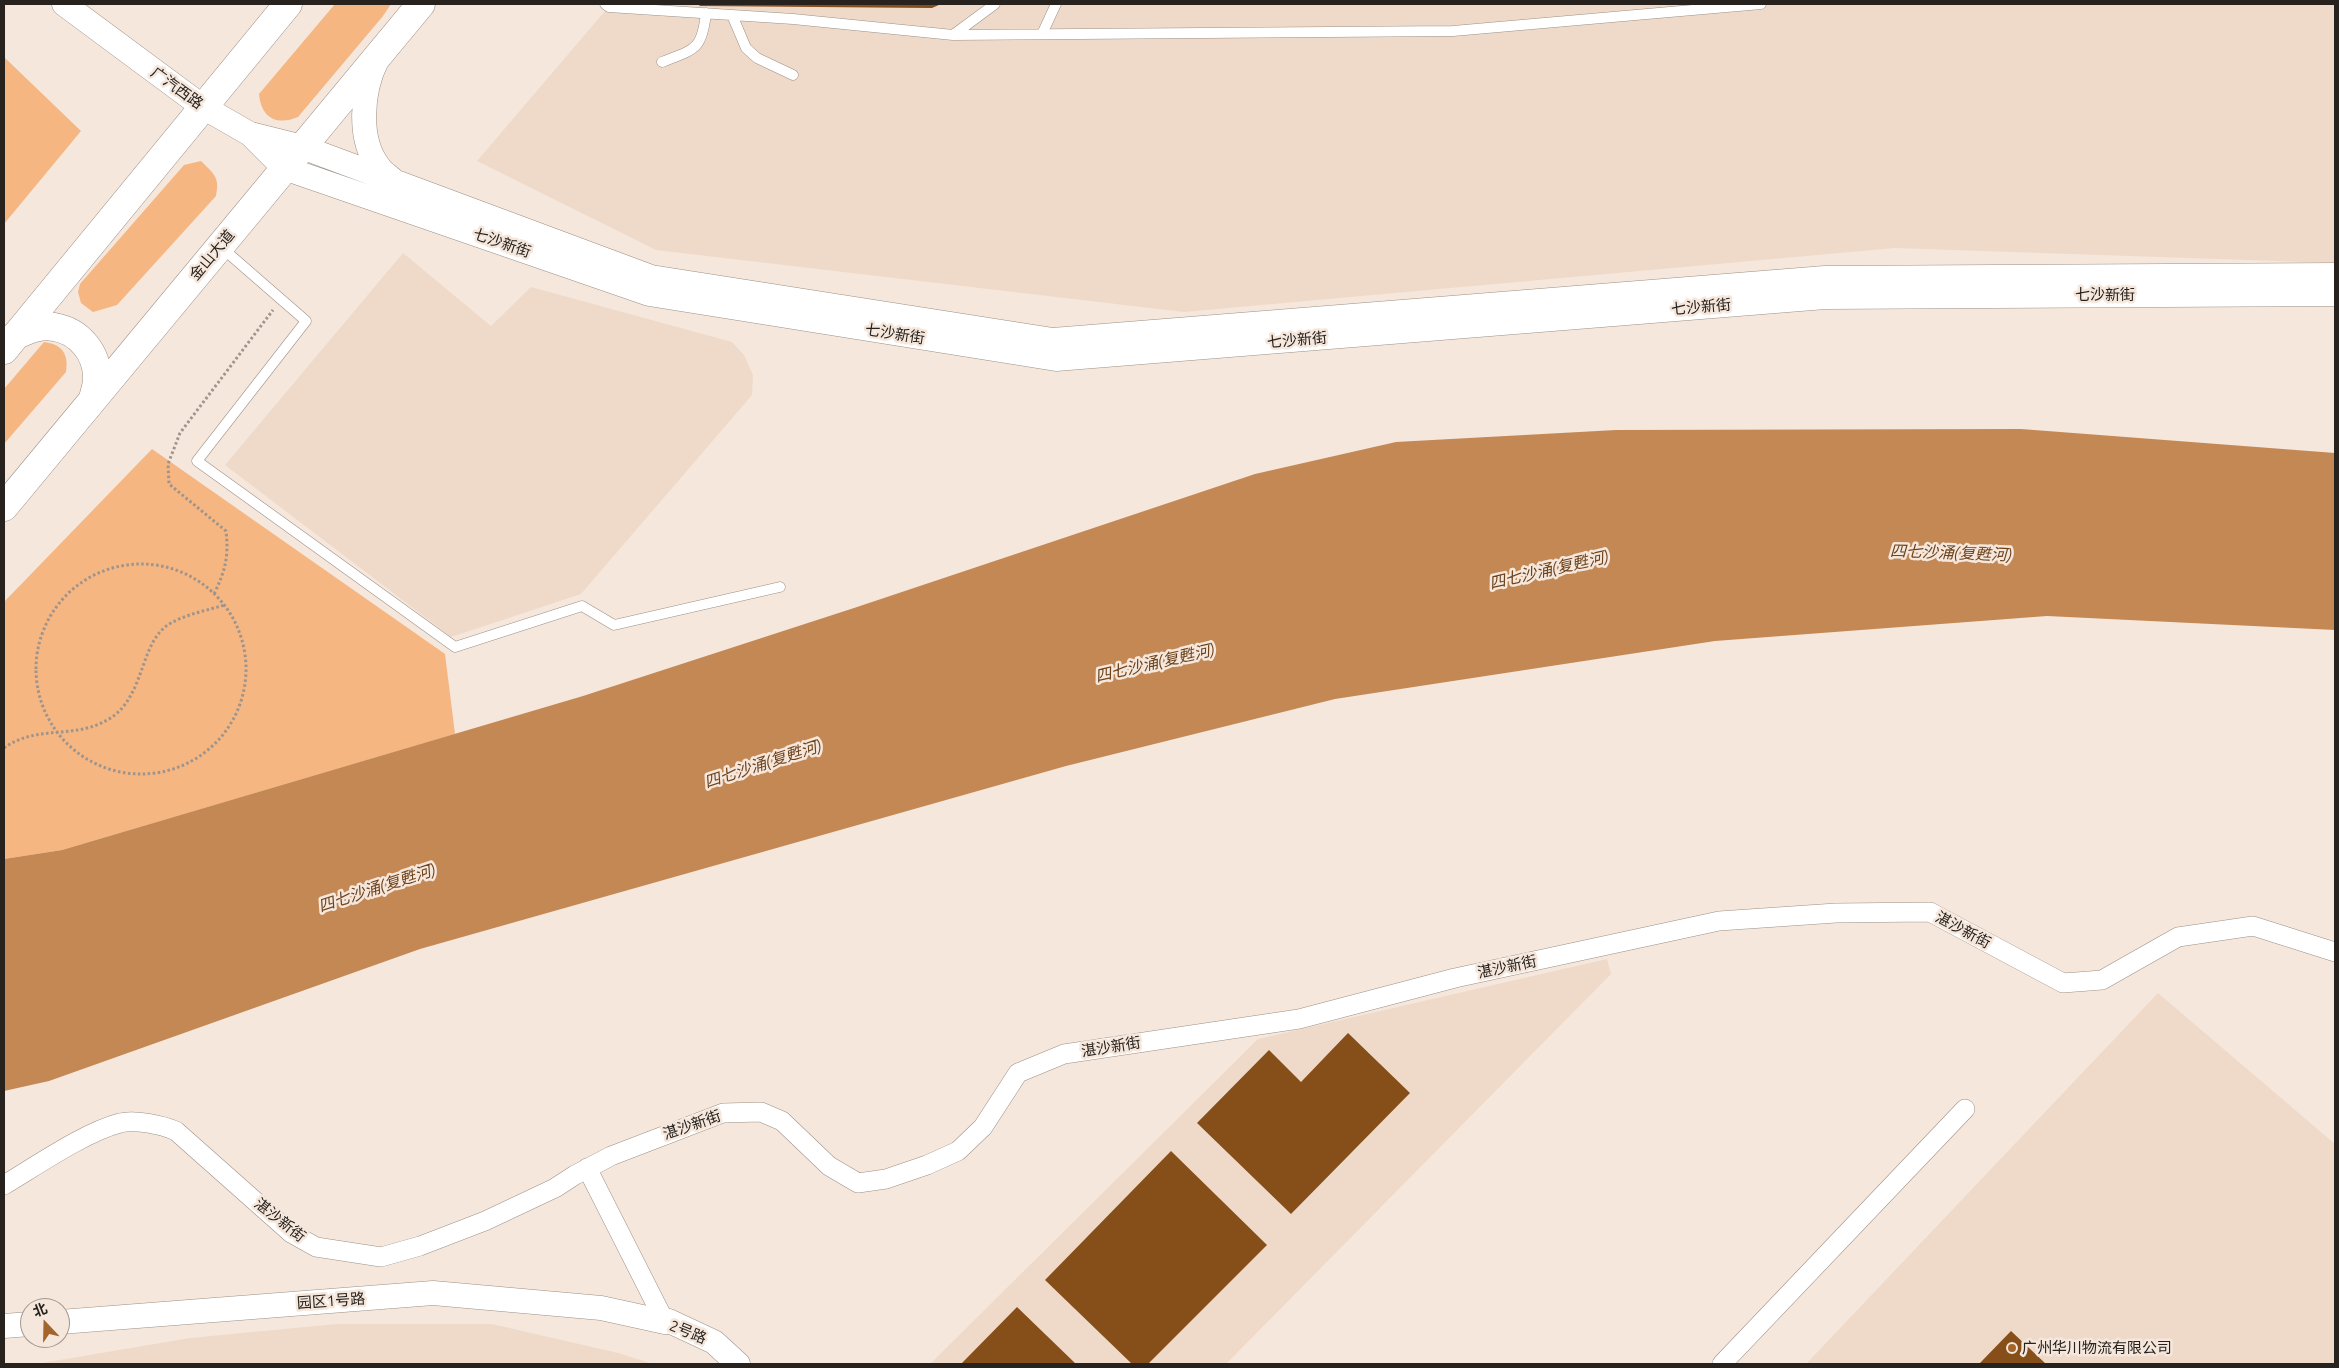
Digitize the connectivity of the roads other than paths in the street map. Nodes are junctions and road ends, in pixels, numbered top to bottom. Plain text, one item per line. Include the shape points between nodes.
1 (64, 4) edge
2 (288, 4) edge
3 (421, 4) edge
4 (605, 4) edge
5 (995, 4) edge
6 (1056, 4) edge
7 (1761, 4) edge
8 (666, 7) edge
9 (706, 13) junction
10 (732, 15) junction
11 (1042, 34) junction
12 (953, 35) junction
13 (382, 50) junction
14 (662, 62) dead end
15 (793, 75) dead end
16 (203, 107) junction
17 (250, 134) junction
18 (302, 147) junction
19 (284, 168) junction
20 (397, 182) junction
21 (220, 246) junction
22 (2335, 274) edge
23 (2335, 294) edge
24 (10, 342) edge
25 (93, 399) junction
26 (4, 507) edge
27 (780, 587) dead end
28 (2335, 952) edge
29 (1965, 1109) dead end
30 (587, 1168) junction
31 (4, 1185) edge
32 (602, 1308) joint
33 (70, 1321) edge
34 (665, 1322) junction
35 (20, 1325) edge
36 (4, 1326) edge
37 (738, 1364) edge
38 (1722, 1364) edge

1 - 16 street, 广汽西路
2 - 16 main road
3 - 13 main road, 金山大道
4 - 8 lane
5 - 12 lane
6 - 11 lane
7 - 11 lane via 1453,31
8 - 9 lane
9 - 10 lane
9 - 14 lane via 704,36 693,50
10 - 12 lane
10 - 15 lane via 746,48 758,58
11 - 12 lane
13 - 18 main road, 金山大道
13 - 20 street via 371,72 364,122 369,149 379,168
16 - 17 street, 广汽西路
16 - 24 main road
17 - 18 street, 广汽西路
17 - 19 street
18 - 19 main road, 金山大道
18 - 20 street, 七沙新街
19 - 21 main road, 金山大道
19 - 23 street, 七沙新街 via 649,294 1056,359 1825,297
20 - 22 street, 七沙新街 via 650,277 1053,340 1825,278
21 - 25 main road, 金山大道
21 - 27 lane via 306,321 197,461 455,647 582,606 614,625
24 - 25 main road via 35,328 54,326 72,333 86,345 95,361 97,380
25 - 26 main road, 金山大道
28 - 30 street, 湛沙新街 via 2253,926 2178,937 2102,980 2063,983 1930,912 1836,913 1719,921 1455,978 1299,1019 1064,1054 1018,1073 983,1127 958,1150 886,1180 858,1183 828,1166 782,1121 761,1112 723,1113
29 - 38 street
30 - 31 street, 湛沙新街 via 555,1188 485,1221 381,1257 316,1247 291,1233 176,1131 162,1125 121,1122 88,1136
30 - 34 street
32 - 33 street, 园区1号路 via 433,1293
32 - 34 street, 2号路
34 - 37 street, 2号路 via 714,1342
35 - 36 street

